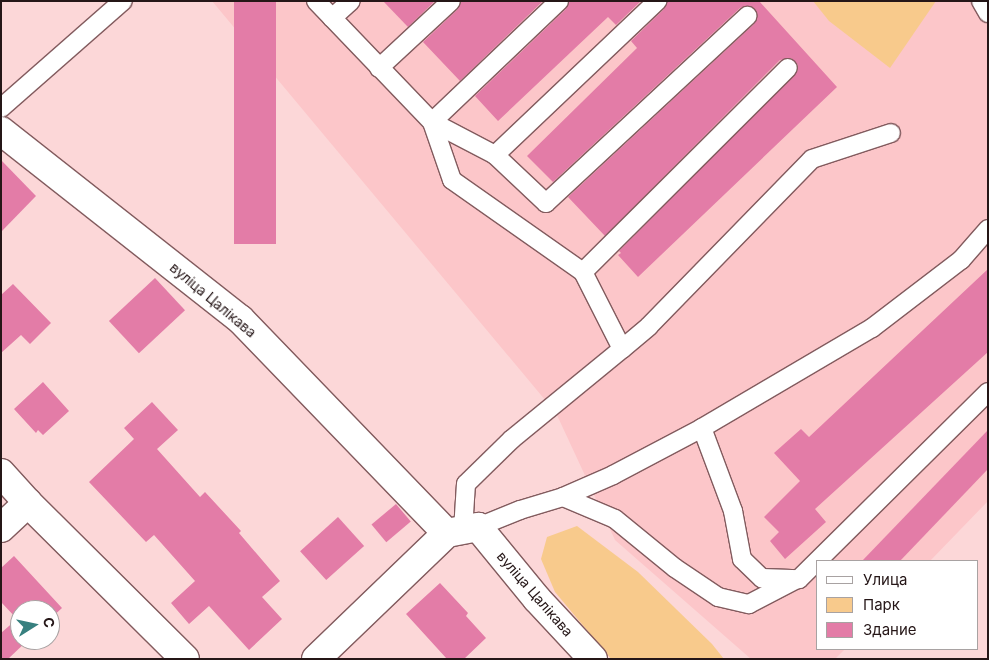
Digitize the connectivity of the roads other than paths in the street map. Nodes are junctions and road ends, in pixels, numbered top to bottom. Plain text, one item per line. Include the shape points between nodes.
1 (123, 1) edge
2 (316, 1) edge
3 (351, 1) edge
4 (451, 1) edge
5 (559, 1) edge
6 (657, 1) edge
7 (981, 1) edge
8 (988, 13) edge
9 (747, 16) dead end
10 (332, 18) junction
11 (380, 68) junction
12 (788, 68) dead end
13 (1, 108) edge
14 (432, 122) junction
15 (1, 130) edge
16 (891, 133) dead end
17 (495, 155) junction
18 (988, 229) edge
19 (582, 272) junction
20 (622, 349) junction
21 (988, 392) edge
22 (702, 428) junction
23 (1, 473) edge
24 (563, 497) junction
25 (28, 503) junction
26 (1, 528) edge
27 (463, 530) junction
28 (818, 560) edge
29 (816, 562) edge
30 (799, 579) junction
31 (185, 659) edge
32 (316, 659) edge
33 (593, 659) edge

1 - 13 lane
2 - 10 lane
3 - 10 lane
4 - 11 lane
5 - 14 lane
6 - 17 lane
7 - 8 lane
9 - 17 lane via 546,204
10 - 11 lane
11 - 14 lane
12 - 19 lane
14 - 17 lane
14 - 19 lane via 452,180
15 - 27 street, вуліца Цалікава via 240,319
16 - 20 lane via 812,159 649,326
18 - 22 lane via 961,260 872,328
19 - 20 lane
20 - 27 lane via 512,439 466,484
21 - 28 lane
22 - 24 lane via 613,475
22 - 30 lane via 733,511 742,559 762,578
23 - 25 street
24 - 27 lane
24 - 30 lane via 615,519 675,568 718,597 749,604
25 - 26 street
25 - 31 street
27 - 32 street
27 - 33 street, вуліца Цалікава via 538,599
29 - 30 lane

